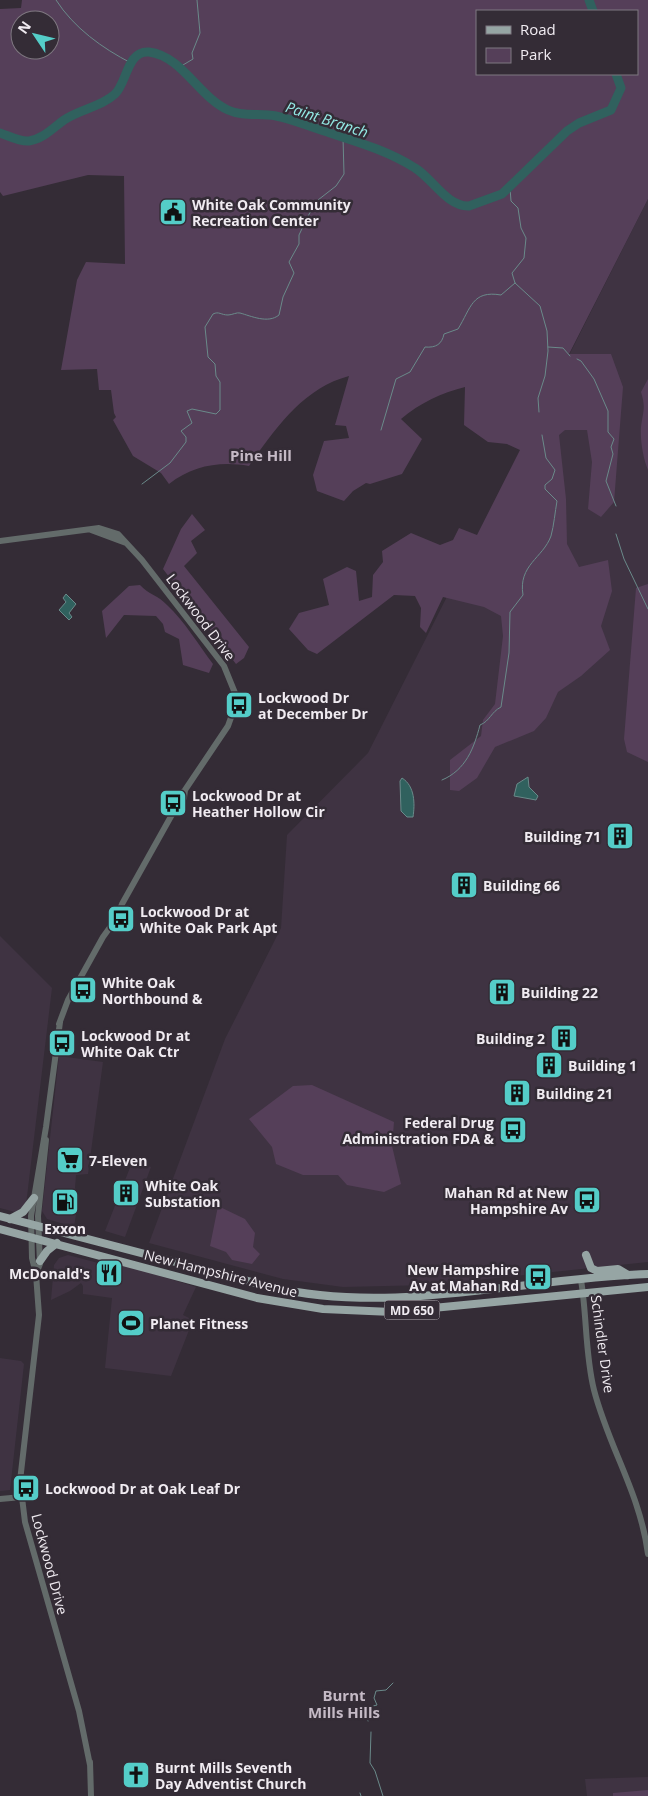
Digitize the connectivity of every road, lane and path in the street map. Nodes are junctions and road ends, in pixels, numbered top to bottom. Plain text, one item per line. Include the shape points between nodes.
1 (0, 537) edge
2 (10, 539) junction
3 (0, 542) edge
4 (46, 1127) junction
5 (34, 1198) junction
6 (0, 1216) edge
7 (9, 1219) junction
8 (34, 1226) junction
9 (0, 1229) edge
10 (36, 1238) junction
11 (57, 1243) junction
12 (586, 1254) dead end
13 (40, 1261) junction
14 (36, 1274) junction
15 (648, 1274) edge
16 (628, 1275) junction
17 (581, 1280) junction
18 (648, 1287) edge
19 (583, 1294) junction
20 (22, 1498) junction
21 (0, 1500) edge
22 (648, 1554) edge
23 (91, 1796) edge

1 - 2 street
2 - 3 street
2 - 4 street, Lockwood Drive via 105,528 118,534 224,666 235,693 228,726 179,796 178,806 120,909 112,916 111,927 68,1000 60,1022
4 - 5 street, Lockwood Drive
4 - 8 street, Lockwood Drive via 46,1151
5 - 7 main road via 23,1212
5 - 8 street, Lockwood Drive
6 - 7 main road, New Hampshire Avenue / MD 650
7 - 8 main road, New Hampshire Avenue / MD 650
8 - 10 street, Lockwood Drive
8 - 17 main road, New Hampshire Avenue / MD 650 via 298,1294 387,1298
9 - 10 main road, New Hampshire Avenue / MD 650
10 - 11 main road, New Hampshire Avenue / MD 650
10 - 13 street, Lockwood Drive
10 - 14 street, Lockwood Drive via 32,1258
11 - 13 main road
11 - 19 main road, New Hampshire Avenue / MD 650 via 257,1298 323,1309 392,1312
12 - 16 main road via 596,1271 618,1269
13 - 14 street, Lockwood Drive
14 - 20 street, Lockwood Drive via 39,1315 24,1437 20,1481
15 - 16 main road, New Hampshire Avenue / MD 650
16 - 17 main road, New Hampshire Avenue / MD 650
17 - 19 street, Schindler Drive
18 - 19 main road, New Hampshire Avenue / MD 650
19 - 22 street, Schindler Drive via 594,1389 607,1431 640,1512
20 - 21 street
20 - 23 street, Lockwood Drive via 25,1522 89,1746

